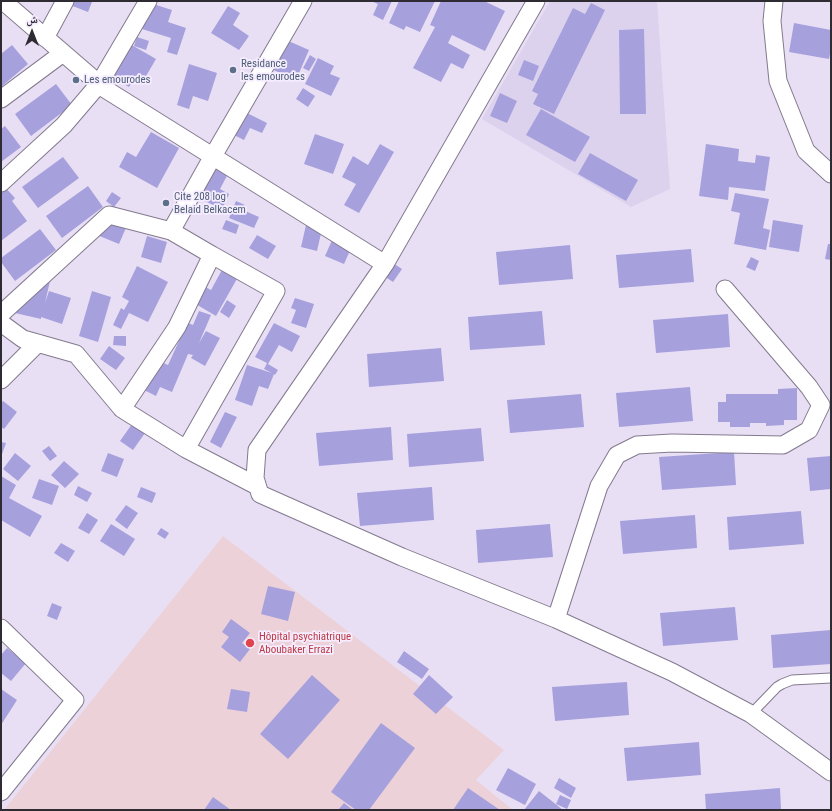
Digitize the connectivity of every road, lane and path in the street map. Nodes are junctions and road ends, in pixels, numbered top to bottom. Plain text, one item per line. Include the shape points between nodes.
1 (3, 1) edge
2 (65, 1) edge
3 (148, 1) edge
4 (303, 1) edge
5 (536, 1) edge
6 (774, 1) edge
7 (45, 38) junction
8 (63, 53) junction
9 (99, 84) junction
10 (1, 99) edge
11 (213, 156) junction
12 (831, 174) edge
13 (1, 183) edge
14 (172, 231) junction
15 (212, 255) junction
16 (385, 264) junction
17 (725, 289) dead end
18 (1, 314) edge
19 (1, 323) edge
20 (38, 343) junction
21 (1, 380) edge
22 (122, 409) junction
23 (186, 449) junction
24 (257, 486) junction
25 (556, 619) junction
26 (1, 628) edge
27 (831, 678) edge
28 (751, 714) junction
29 (831, 772) edge
30 (1, 792) edge

1 - 7 street
2 - 7 street
3 - 9 street
4 - 11 street
5 - 16 street
6 - 12 street via 772,21 778,81 806,151
7 - 8 street
8 - 9 street
8 - 10 street
9 - 11 street
9 - 13 street via 64,125
11 - 14 street
11 - 16 street
14 - 15 street
14 - 18 street via 109,215
15 - 22 street via 177,327
15 - 23 street via 276,291
16 - 24 street via 257,450
17 - 25 street via 821,405 808,430 783,445 637,445 617,455 599,486
19 - 20 street via 23,339
20 - 21 street
20 - 22 street via 76,354
22 - 23 street
23 - 24 street
24 - 25 street via 260,494 402,557
25 - 28 street via 672,672
26 - 30 street via 75,700
27 - 28 lane via 792,680 782,684
28 - 29 street

